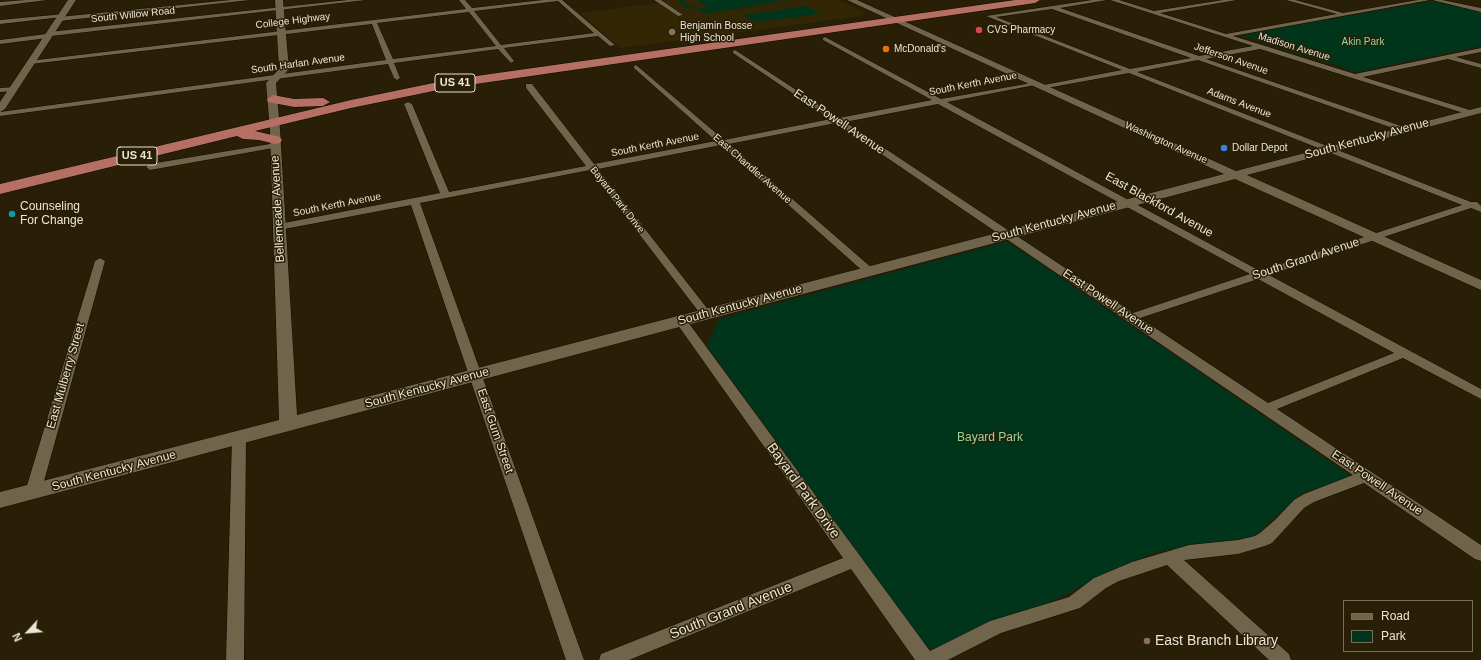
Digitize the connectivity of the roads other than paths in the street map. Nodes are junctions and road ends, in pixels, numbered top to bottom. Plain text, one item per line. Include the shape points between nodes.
1 (44, 0) edge
2 (72, 0) edge
3 (247, 0) edge
4 (363, 0) edge
5 (462, 0) edge
6 (558, 0) edge
7 (658, 0) edge
8 (851, 0) edge
9 (994, 0) edge
10 (1035, 0) edge
11 (1104, 0) edge
12 (1113, 0) edge
13 (1122, 0) edge
14 (1209, 0) edge
15 (1234, 0) edge
16 (1289, 0) edge
17 (1427, 0) edge
18 (1435, 0) edge
19 (0, 4) edge
20 (279, 5) edge
21 (1481, 5) edge
22 (1052, 7) junction
23 (1469, 8) junction
24 (470, 10) junction
25 (1481, 10) edge
26 (1152, 11) junction
27 (1345, 14) junction
28 (680, 15) dead end
29 (61, 17) junction
30 (890, 17) junction
31 (0, 22) edge
32 (374, 22) junction
33 (282, 32) junction
34 (598, 34) junction
35 (48, 35) junction
36 (1229, 35) junction
37 (825, 39) dead end
38 (0, 42) edge
39 (612, 45) dead end
40 (1264, 46) junction
41 (500, 47) junction
42 (1481, 50) edge
43 (734, 52) dead end
44 (1448, 57) junction
45 (634, 58) junction
46 (1198, 58) junction
47 (511, 61) dead end
48 (31, 62) junction
49 (391, 62) junction
50 (1481, 66) edge
51 (1130, 71) junction
52 (1364, 75) junction
53 (277, 77) junction
54 (1356, 77) junction
55 (397, 78) dead end
56 (1040, 85) junction
57 (529, 86) dead end
58 (13, 89) junction
59 (0, 90) edge
60 (941, 101) junction
61 (408, 104) dead end
62 (0, 109) edge
63 (274, 112) junction
64 (1476, 112) edge
65 (0, 114) edge
66 (838, 121) junction
67 (1404, 130) junction
68 (208, 139) junction
69 (276, 142) junction
70 (723, 143) junction
71 (1330, 149) junction
72 (150, 167) dead end
73 (592, 168) junction
74 (1235, 174) junction
75 (0, 177) edge
76 (0, 189) edge
77 (446, 196) junction
78 (415, 202) junction
79 (1127, 202) junction
80 (1478, 205) edge
81 (279, 227) junction
82 (1008, 234) junction
83 (1373, 237) junction
84 (100, 261) dead end
85 (869, 271) junction
86 (1259, 274) junction
87 (1481, 286) edge
88 (706, 314) junction
89 (1131, 317) junction
90 (681, 320) junction
91 (1404, 353) junction
92 (476, 375) junction
93 (1481, 395) edge
94 (1266, 408) junction
95 (288, 425) junction
96 (239, 438) junction
97 (1366, 476) junction
98 (33, 492) junction
99 (0, 500) edge
100 (1481, 554) edge
101 (1170, 558) junction
102 (853, 561) junction
103 (235, 660) edge
104 (575, 660) edge
105 (608, 660) edge
106 (926, 660) edge
107 (930, 660) edge
108 (1282, 660) edge

1 - 19 street
2 - 29 street
3 - 29 street
4 - 20 street, South Willow Road
5 - 24 street
6 - 24 street, College Highway
6 - 34 street
7 - 28 street
8 - 30 street, Washington Avenue
9 - 30 highway, US 41
10 - 30 highway, US 41
11 - 22 street
12 - 26 street, Madison Avenue
13 - 26 street, Madison Avenue
14 - 26 street
15 - 26 street
16 - 27 street
17 - 27 street
18 - 23 street
20 - 33 street, Bellemeade Avenue
20 - 35 street, South Willow Road
21 - 23 street
22 - 46 street, Jefferson Avenue
22 - 51 street, Adams Avenue via 989,16
23 - 25 street
24 - 32 street, College Highway
24 - 41 street
26 - 36 street, Madison Avenue
27 - 36 street
29 - 31 street
29 - 35 street
30 - 45 highway, US 41
30 - 56 street, Washington Avenue
32 - 33 street, College Highway
32 - 49 street
33 - 48 street, College Highway
33 - 53 street, Bellemeade Avenue via 284,70
34 - 39 street
34 - 41 street, South Harlan Avenue
35 - 38 street, South Willow Road
35 - 48 street
36 - 40 street, Madison Avenue
37 - 60 street, East Blackford Avenue
40 - 46 street, South Kerth Avenue
40 - 52 street, Madison Avenue
40 - 54 street, Madison Avenue
41 - 47 street
41 - 49 street, South Harlan Avenue
42 - 44 street
43 - 66 street, East Powell Avenue
44 - 50 street
44 - 52 street
45 - 63 highway, US 41 via 448,84 364,101
45 - 63 highway, US 41 via 471,73 323,102 294,103
45 - 70 street, East Chandler Avenue
46 - 51 street, South Kerth Avenue
46 - 67 street, Jefferson Avenue
48 - 58 street
49 - 53 street, South Harlan Avenue
49 - 55 street
51 - 56 street, South Kerth Avenue
51 - 71 street, Adams Avenue
52 - 54 street
52 - 64 street, Madison Avenue
53 - 63 street, Bellemeade Avenue via 271,83
53 - 65 street, South Harlan Avenue
54 - 64 street, Madison Avenue
56 - 60 street, South Kerth Avenue
56 - 74 street, Washington Avenue
57 - 73 street, Bayard Park Drive
58 - 59 street
58 - 62 street
60 - 66 street, South Kerth Avenue
60 - 79 street, East Blackford Avenue
61 - 77 street
63 - 68 highway, US 41
63 - 69 street, Bellemeade Avenue
63 - 75 highway, US 41
64 - 67 street, South Kentucky Avenue
66 - 70 street, South Kerth Avenue
66 - 82 street, East Powell Avenue
67 - 71 street, South Kentucky Avenue
68 - 69 highway via 248,135
68 - 76 highway, US 41
69 - 72 street
69 - 81 street, Bellemeade Avenue
70 - 73 street, South Kerth Avenue
70 - 85 street, East Chandler Avenue
71 - 74 street, South Kentucky Avenue
71 - 80 street, Adams Avenue
73 - 77 street, South Kerth Avenue
73 - 88 street, Bayard Park Drive
74 - 79 street, South Kentucky Avenue
74 - 83 street, Washington Avenue
77 - 78 street, South Kerth Avenue
78 - 81 street, South Kerth Avenue
78 - 92 street, East Gum Street
79 - 82 street, South Kentucky Avenue
79 - 86 street, East Blackford Avenue
80 - 83 street, South Grand Avenue
81 - 95 street, Bellemeade Avenue
82 - 85 street, South Kentucky Avenue
82 - 89 street, East Powell Avenue
83 - 86 street, South Grand Avenue
83 - 87 street, Washington Avenue
84 - 98 street, East Mulberry Street
85 - 88 street, South Kentucky Avenue
86 - 89 street, South Grand Avenue
86 - 91 street, East Blackford Avenue
88 - 90 street, South Kentucky Avenue
89 - 94 street, East Powell Avenue
90 - 92 street, South Kentucky Avenue
90 - 102 street, Bayard Park Drive
91 - 93 street, East Blackford Avenue
91 - 94 street
92 - 95 street, South Kentucky Avenue
92 - 104 street, East Gum Street
94 - 97 street, East Powell Avenue
95 - 96 street, South Kentucky Avenue
96 - 98 street, South Kentucky Avenue
96 - 103 street
97 - 100 street, East Powell Avenue
97 - 101 street via 1299,504 1281,524 1259,542 1189,552
98 - 99 street, South Kentucky Avenue
101 - 107 street via 1113,576 1074,603 996,627
101 - 108 street
102 - 105 street, South Grand Avenue
102 - 106 street, Bayard Park Drive

